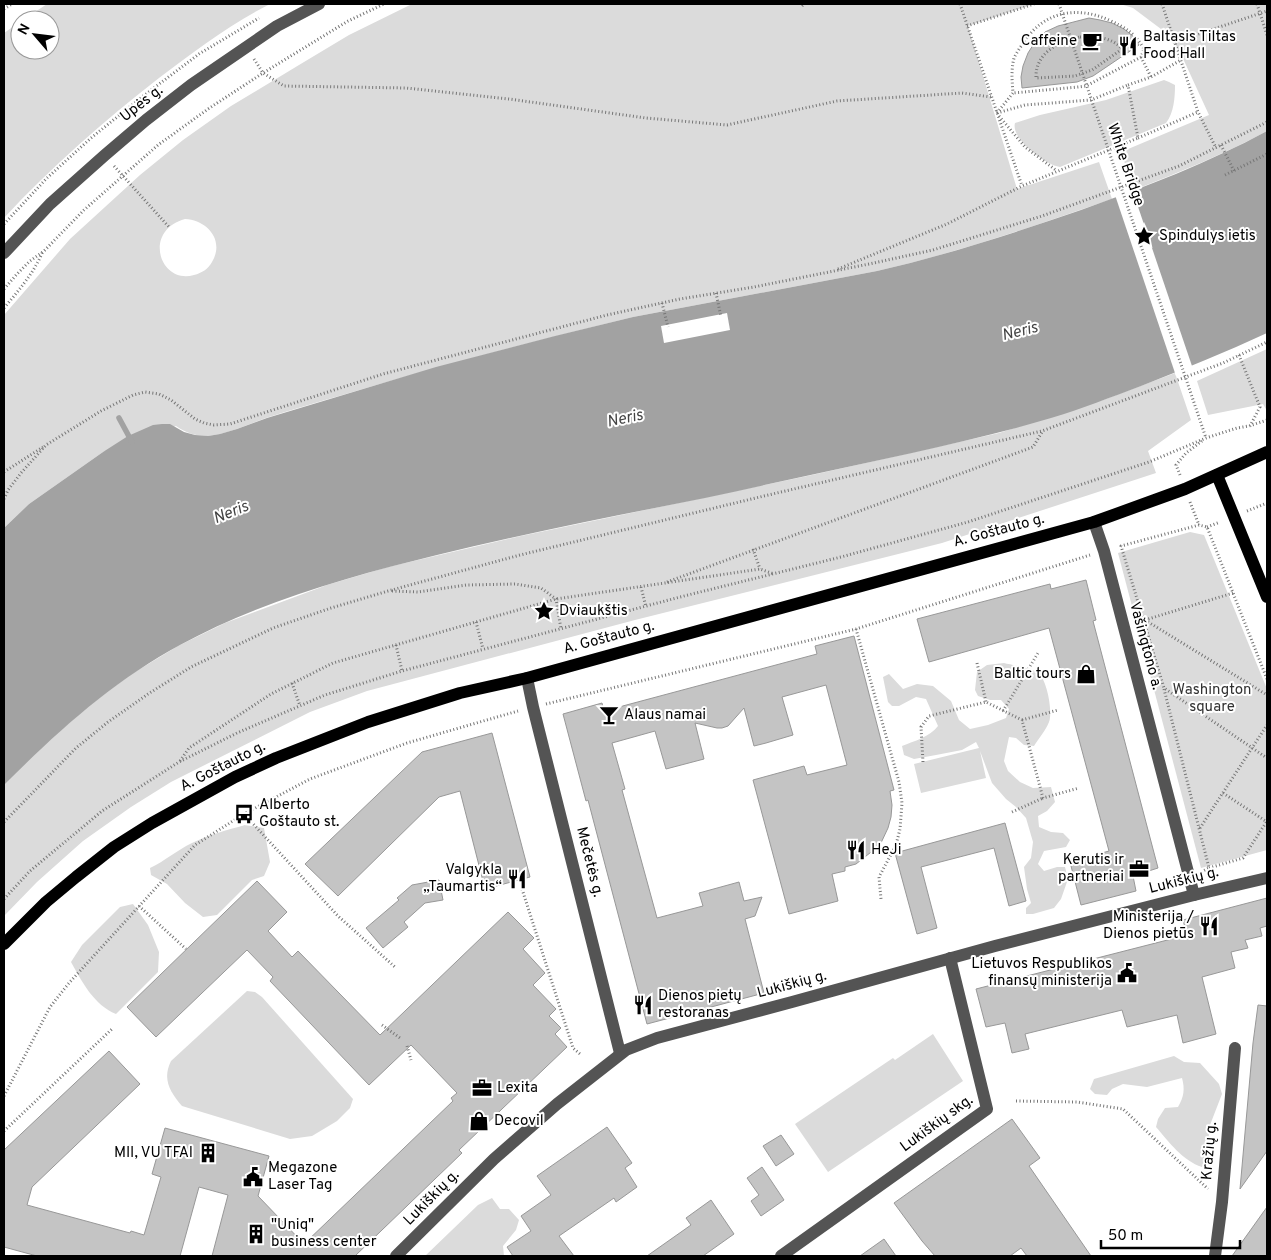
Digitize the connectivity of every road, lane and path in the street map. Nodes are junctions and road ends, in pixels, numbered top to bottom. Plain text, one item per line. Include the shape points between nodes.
1 (12, 4) edge
2 (319, 4) edge
3 (384, 4) edge
4 (960, 4) edge
5 (1034, 4) edge
6 (1059, 4) edge
7 (1162, 4) edge
8 (1257, 4) edge
9 (4, 9) edge
10 (1267, 10) edge
11 (1260, 13) junction
12 (967, 26) junction
13 (1267, 35) edge
14 (1070, 39) junction
15 (1175, 42) junction
16 (1141, 57) junction
17 (1181, 60) junction
18 (263, 73) junction
19 (1082, 74) junction
20 (1151, 77) junction
21 (1128, 85) junction
22 (1086, 86) junction
23 (1014, 93) junction
24 (992, 96) junction
25 (1198, 112) junction
26 (997, 113) junction
27 (1267, 122) edge
28 (1138, 138) junction
29 (1221, 145) junction
30 (1216, 148) junction
31 (1267, 154) edge
32 (105, 155) junction
33 (1234, 171) junction
34 (1057, 172) junction
35 (1225, 175) dead end
36 (122, 176) junction
37 (1022, 186) junction
38 (168, 227) dead end
39 (44, 251) junction
40 (4, 254) edge
41 (830, 272) junction
42 (4, 289) edge
43 (716, 293) junction
44 (662, 303) junction
45 (4, 308) edge
46 (721, 317) dead end
47 (668, 327) dead end
48 (1267, 342) edge
49 (1239, 355) junction
50 (1267, 420) edge
51 (1249, 426) junction
52 (1042, 432) junction
53 (1206, 438) junction
54 (46, 444) junction
55 (1267, 452) edge
56 (1176, 465) dead end
57 (4, 472) edge
58 (1217, 475) junction
59 (4, 499) edge
60 (1094, 522) junction
61 (1121, 546) junction
62 (753, 549) junction
63 (1104, 551) junction
64 (760, 569) junction
65 (774, 574) junction
66 (659, 584) junction
67 (640, 587) junction
68 (388, 591) junction
69 (1234, 593) junction
70 (1267, 597) edge
71 (556, 598) junction
72 (646, 606) junction
73 (1144, 620) junction
74 (476, 622) junction
75 (561, 629) junction
76 (856, 630) junction
77 (396, 645) junction
78 (484, 649) junction
79 (1038, 653) dead end
80 (977, 663) dead end
81 (402, 671) junction
82 (527, 678) junction
83 (1267, 679) edge
84 (292, 683) junction
85 (1164, 688) junction
86 (1267, 695) edge
87 (986, 702) junction
88 (300, 706) junction
89 (533, 707) junction
90 (1058, 710) dead end
91 (1003, 711) junction
92 (1022, 720) junction
93 (1267, 725) edge
94 (1252, 748) junction
95 (1267, 758) edge
96 (179, 762) junction
97 (923, 762) dead end
98 (1079, 788) dead end
99 (1223, 793) junction
100 (1043, 798) junction
101 (1012, 812) dead end
102 (244, 814) junction
103 (1267, 821) edge
104 (4, 822) edge
105 (1200, 829) junction
106 (1209, 868) junction
107 (1189, 876) junction
108 (1267, 878) edge
109 (522, 889) dead end
110 (1194, 894) junction
111 (4, 899) edge
112 (881, 899) dead end
113 (139, 906) junction
114 (4, 944) edge
115 (186, 949) dead end
116 (950, 958) junction
117 (395, 966) dead end
118 (382, 1025) dead end
119 (113, 1028) dead end
120 (400, 1038) dead end
121 (407, 1046) dead end
122 (1235, 1048) dead end
123 (620, 1053) junction
124 (580, 1054) dead end
125 (411, 1060) dead end
126 (4, 1096) edge
127 (1016, 1102) dead end
128 (4, 1131) edge
129 (1197, 1179) dead end
130 (396, 1256) edge
131 (781, 1256) edge
132 (1215, 1256) edge

1 - 9 path
2 - 32 street, Upės g. via 277,26 191,85
3 - 18 path via 348,21
4 - 12 path
5 - 12 path
6 - 14 path, White Bridge
7 - 15 path
8 - 11 path
10 - 11 path
11 - 13 path
11 - 15 path
12 - 24 path
14 - 19 path, White Bridge
14 - 19 path via 1098,37 1122,49
14 - 19 path via 1043,55 1036,78 1066,78
15 - 17 path
16 - 20 path
16 - 22 path
16 - 23 path via 1144,49 1127,28 1094,14 1063,14 1044,21 1028,35 1014,57
17 - 20 path
17 - 25 path
18 - 24 path via 284,86 406,88 727,125 836,101 962,93
18 - 36 path via 158,145
19 - 22 path, White Bridge
20 - 21 path
21 - 26 path via 1091,100 1025,105
21 - 28 path
22 - 23 path
22 - 53 path, White Bridge
23 - 26 path
24 - 26 path
25 - 28 path
25 - 30 path
26 - 34 path via 1024,147
26 - 37 path
27 - 29 path
28 - 34 path
29 - 30 path
29 - 33 path
30 - 41 path via 1180,166 1033,219 932,250
31 - 33 path
32 - 36 path
32 - 40 street, Upės g. via 50,204
33 - 35 path
34 - 37 path
36 - 38 path
36 - 39 path
37 - 41 path via 946,224
39 - 42 path via 16,274
39 - 45 path via 31,276
41 - 43 path
43 - 44 path
43 - 46 path
44 - 47 path
44 - 54 path via 383,374 230,424 204,423 171,400 145,392 101,411
48 - 49 path
49 - 51 path via 1260,407
49 - 52 path
50 - 51 path
51 - 53 path
52 - 62 path via 1033,448
52 - 68 path via 666,519
53 - 56 path
53 - 65 path via 1149,462 968,522
54 - 57 path
54 - 59 path via 12,484
55 - 58 main road, A. Goštauto g.
58 - 60 main road, A. Goštauto g.
58 - 70 main road
60 - 63 street, Vašingtono a.
60 - 82 main road, A. Goštauto g.
61 - 63 path
61 - 69 path via 1199,524 1207,527
61 - 73 path
62 - 64 path
62 - 66 path
63 - 76 path
63 - 107 street, Vašingtono a.
64 - 65 path
64 - 66 path
65 - 72 path
66 - 67 path
67 - 71 path
67 - 72 path
68 - 71 path via 418,592 466,585 515,584 541,588
68 - 104 path via 273,628 191,667 148,694 76,748
69 - 73 path
69 - 83 path
71 - 74 path
71 - 75 path
72 - 75 path
73 - 85 path
73 - 86 path
74 - 77 path
74 - 78 path
75 - 78 path
76 - 89 path
76 - 112 path via 902,803 896,845 879,877
77 - 81 path
77 - 84 path via 333,663
78 - 81 path
79 - 91 path
80 - 87 path
81 - 88 path
82 - 89 street, Mečetės g.
82 - 114 main road, A. Goštauto g. via 460,693 368,722 235,777 114,847 46,902
84 - 88 path
84 - 96 path via 189,748
85 - 94 path
85 - 105 path
87 - 91 path
87 - 97 path via 929,716 921,727
88 - 96 path via 237,732
89 - 102 path via 407,743 310,780
89 - 123 street, Mečetės g.
90 - 92 path
91 - 92 path
92 - 100 path
93 - 94 path
94 - 95 path
94 - 99 path
96 - 111 path via 102,810 30,871
98 - 100 path
99 - 103 path
99 - 105 path
100 - 101 path
102 - 113 path via 195,845
102 - 117 path via 338,916
103 - 106 path via 1243,858
105 - 106 path
106 - 107 path
107 - 110 street, Vašingtono a.
108 - 110 street, Lukiškių g.
109 - 124 path via 573,1048
110 - 116 street, Lukiškių g.
113 - 115 path
113 - 126 path via 50,1007
116 - 123 street, Lukiškių g. via 657,1038
116 - 131 street, Lukiškių skg. via 987,1109
118 - 120 path
119 - 128 path
121 - 125 path
122 - 132 street, Kražių g.
123 - 130 street, Lukiškių g. via 494,1159
127 - 129 path via 1077,1102 1123,1109

